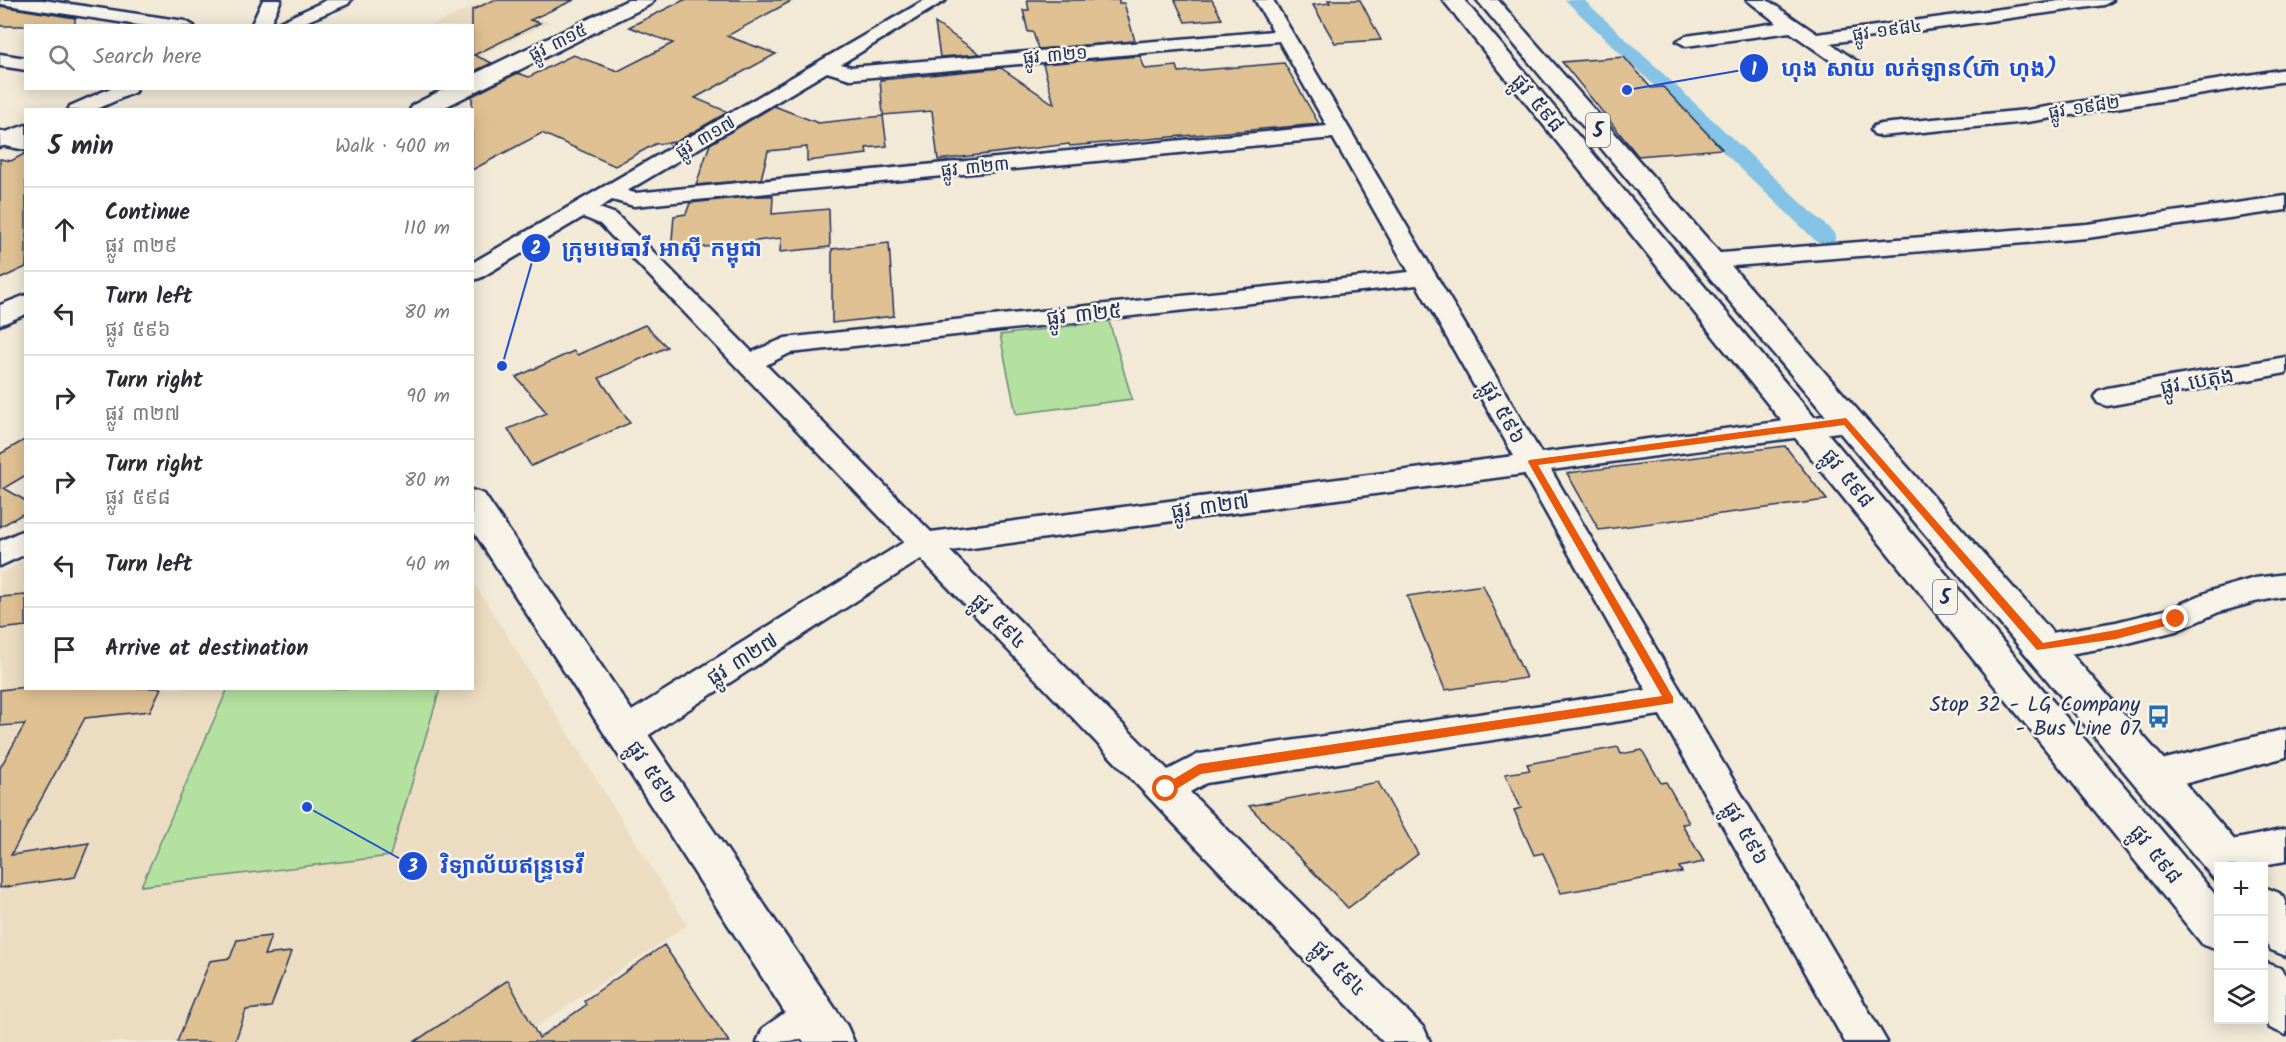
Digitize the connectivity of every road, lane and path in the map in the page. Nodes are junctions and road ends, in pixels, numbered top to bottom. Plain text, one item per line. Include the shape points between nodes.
1 (7, 0) edge
2 (272, 0) edge
3 (342, 0) edge
4 (644, 0) edge
5 (937, 0) edge
6 (1264, 0) edge
7 (1453, 0) edge
8 (1486, 0) edge
9 (1756, 0) edge
10 (2104, 0) edge
11 (171, 24) edge
12 (261, 24) edge
13 (285, 24) edge
14 (1793, 26) junction
15 (1285, 35) junction
16 (1813, 40) junction
17 (1686, 41) dead end
18 (0, 60) edge
19 (24, 64) edge
20 (826, 66) junction
21 (1851, 66) dead end
22 (2286, 75) edge
23 (474, 83) edge
24 (123, 90) edge
25 (460, 90) edge
26 (82, 108) edge
27 (425, 108) edge
28 (1881, 130) dead end
29 (1340, 131) junction
30 (610, 192) junction
31 (2286, 203) edge
32 (583, 209) junction
33 (1709, 261) junction
34 (474, 272) edge
35 (1425, 277) junction
36 (24, 304) edge
37 (0, 316) edge
38 (748, 364) junction
39 (2286, 365) edge
40 (2108, 397) dead end
41 (1846, 422) junction
42 (1806, 427) junction
43 (1532, 462) junction
44 (474, 505) edge
45 (24, 541) edge
46 (923, 544) junction
47 (0, 555) edge
48 (2286, 585) edge
49 (2040, 647) junction
50 (1669, 700) junction
51 (626, 732) junction
52 (2286, 743) edge
53 (2153, 777) junction
54 (1166, 789) junction
55 (2286, 845) edge
56 (2225, 862) edge
57 (2268, 913) edge
58 (2214, 925) edge
59 (2286, 934) edge
60 (2268, 989) edge
61 (2286, 1012) edge
62 (823, 1029) edge
63 (777, 1042) edge
64 (1410, 1042) edge
65 (1868, 1042) edge

1 - 11 street
2 - 12 street
3 - 13 street
4 - 23 main road, ផ្លូវ ៣១៥
5 - 20 street, ផ្លូវ ៣១៧
6 - 15 street, ផ្លូវ ៥៩៦
7 - 42 main road, ផ្លូវ ៥៩៨ / 5
8 - 33 main road, ផ្លូវ ៥៩៨ / 5
9 - 14 street
10 - 16 street, ផ្លូវ ១៩៨៤
14 - 16 street
14 - 17 street
15 - 20 street, ផ្លូវ ៣២១ via 850,73
15 - 29 street, ផ្លូវ ៥៩៦
16 - 21 street
18 - 19 street
20 - 30 street, ផ្លូវ ៣១៧
22 - 28 street, ផ្លូវ ១៩៨២ via 2027,116
24 - 26 street
25 - 27 main road
29 - 30 street, ផ្លូវ ៣២៣ via 634,200
29 - 35 street, ផ្លូវ ៥៩៦
30 - 32 street, ផ្លូវ ៣១៧
31 - 33 street via 2087,231
32 - 34 street, ផ្លូវ ៣១៧
32 - 38 street, ផ្លូវ ៥៩៤ via 608,219
33 - 41 main road, ផ្លូវ ៥៩៨ / 5
35 - 38 street, ផ្លូវ ៣២៥ via 784,346
35 - 43 street, ផ្លូវ ៥៩៦
36 - 37 main road
38 - 46 street, ផ្លូវ ៥៩៤
39 - 40 street, ផ្លូវ បេតុង
41 - 42 street, ផ្លូវ ៣២៧
41 - 49 main road, ផ្លូវ ៥៩៨ / 5
42 - 43 street, ផ្លូវ ៣២៧
42 - 58 main road, ផ្លូវ ៥៩៨ / 5
43 - 46 street, ផ្លូវ ៣២៧
43 - 50 street, ផ្លូវ ៥៩៦
44 - 51 main road, ផ្លូវ ៥៩២
45 - 47 street
46 - 51 street, ផ្លូវ ៣២៧
46 - 54 street, ផ្លូវ ៥៩៤
48 - 49 street via 2210,603 2166,622 2066,645
49 - 53 main road, ផ្លូវ ៥៩៨ / 5
50 - 54 street via 1199,769
50 - 65 street, ផ្លូវ ៥៩៦
51 - 62 main road, ផ្លូវ ៥៩២
52 - 53 street
53 - 56 main road, ផ្លូវ ៥៩៨ / 5
54 - 64 street, ផ្លូវ ៥៩៤
55 - 56 street
57 - 59 main road
60 - 61 main road
62 - 63 street

